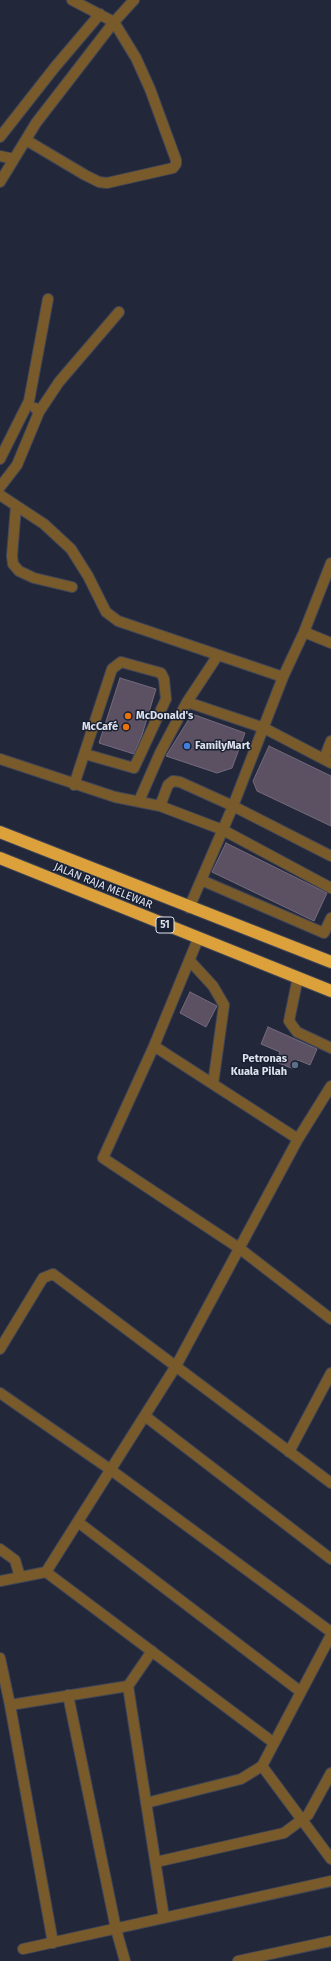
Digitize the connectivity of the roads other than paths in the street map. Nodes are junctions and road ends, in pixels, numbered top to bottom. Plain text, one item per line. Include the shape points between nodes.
1 (72, 0) edge
2 (129, 2) edge
3 (100, 14) junction
4 (114, 22) junction
5 (0, 137) edge
6 (26, 140) junction
7 (0, 156) edge
8 (14, 159) junction
9 (0, 182) edge
10 (48, 299) dead end
11 (118, 312) dead end
12 (29, 400) junction
13 (38, 412) junction
14 (0, 459) edge
15 (0, 487) edge
16 (0, 496) edge
17 (16, 506) junction
18 (331, 563) edge
19 (72, 587) dead end
20 (304, 632) junction
21 (331, 642) edge
22 (218, 655) junction
23 (283, 677) junction
24 (187, 702) junction
25 (264, 728) junction
26 (331, 741) edge
27 (85, 754) junction
28 (0, 759) edge
29 (327, 761) edge
30 (74, 785) junction
31 (139, 801) junction
32 (160, 806) junction
33 (233, 806) junction
34 (223, 830) junction
35 (0, 832) edge
36 (331, 856) edge
37 (0, 858) edge
38 (201, 880) junction
39 (331, 888) edge
40 (189, 908) junction
41 (331, 918) edge
42 (198, 939) junction
43 (190, 960) junction
44 (331, 962) edge
45 (298, 977) junction
46 (331, 991) edge
47 (154, 1046) junction
48 (331, 1048) edge
49 (213, 1084) junction
50 (331, 1086) edge
51 (298, 1139) junction
52 (239, 1248) junction
53 (331, 1319) edge
54 (0, 1349) edge
55 (176, 1366) junction
56 (331, 1373) edge
57 (0, 1393) edge
58 (145, 1416) junction
59 (289, 1452) junction
60 (111, 1470) junction
61 (331, 1483) edge
62 (78, 1522) junction
63 (0, 1549) edge
64 (331, 1559) edge
65 (46, 1572) junction
66 (20, 1576) junction
67 (0, 1580) edge
68 (331, 1632) edge
69 (331, 1636) edge
70 (152, 1651) junction
71 (0, 1658) edge
72 (128, 1686) junction
73 (301, 1692) junction
74 (68, 1696) junction
75 (10, 1705) junction
76 (274, 1743) junction
77 (262, 1766) junction
78 (331, 1773) edge
79 (146, 1803) junction
80 (302, 1820) junction
81 (331, 1859) edge
82 (156, 1862) junction
83 (331, 1882) edge
84 (164, 1918) junction
85 (116, 1929) junction
86 (331, 1941) edge
87 (52, 1943) junction
88 (24, 1949) dead end
89 (254, 1960) edge
90 (125, 1961) edge
91 (238, 1961) edge

1 - 3 street
2 - 4 street
3 - 4 street
3 - 5 street
4 - 6 street via 36,123
4 - 6 street via 136,58 150,89 176,164 173,168 107,183 99,182
6 - 8 street
7 - 8 street
8 - 9 street
10 - 12 street
11 - 13 street via 59,382
12 - 13 street
12 - 14 street
13 - 15 street via 17,465
16 - 17 street
17 - 19 street via 13,564 19,571 34,578
17 - 22 street via 44,524 72,549 106,612 118,621
18 - 20 street
20 - 21 street
20 - 23 street
22 - 23 street
22 - 24 street
23 - 25 street
24 - 25 street
24 - 31 street via 160,753
25 - 29 street
25 - 33 street
26 - 29 street
27 - 27 street via 112,669 121,662 161,673 164,678 166,699 134,768
27 - 30 street
28 - 30 street
30 - 31 street
31 - 32 street
32 - 33 street via 168,785 173,781
32 - 34 street
33 - 34 street
33 - 36 street
34 - 38 street
34 - 39 street
35 - 40 highway, JALAN RAJA MELEWAR / 51
37 - 42 highway, JALAN RAJA MELEWAR / 51
38 - 40 street
38 - 41 street via 324,933
40 - 44 highway, JALAN RAJA MELEWAR / 51
42 - 43 street
42 - 45 highway, JALAN RAJA MELEWAR / 51
43 - 47 street
43 - 49 street via 213,986 224,1005
45 - 46 highway, JALAN RAJA MELEWAR / 51
45 - 48 street via 289,1021 297,1032
47 - 49 street
47 - 52 street via 103,1158
49 - 51 street
50 - 51 street
51 - 52 street
52 - 53 street
52 - 55 street
54 - 55 street via 43,1278 53,1274
55 - 58 street
55 - 59 street
56 - 59 street
57 - 60 street
58 - 60 street
58 - 64 street
59 - 61 street
60 - 62 street
60 - 68 street
62 - 65 street
62 - 73 street
63 - 66 street via 15,1560
65 - 66 street
65 - 70 street
66 - 67 street
69 - 73 street
70 - 72 street
70 - 76 street
71 - 75 street
72 - 74 street
72 - 79 street
73 - 76 street
74 - 75 street
74 - 85 street
75 - 87 street
76 - 77 street
77 - 79 street via 241,1779
77 - 80 street
78 - 80 street via 308,1815
79 - 82 street
80 - 81 street
80 - 82 street via 284,1833
82 - 84 street
83 - 84 street
84 - 85 street
85 - 87 street
85 - 90 street
86 - 89 street
87 - 88 street
89 - 91 street

